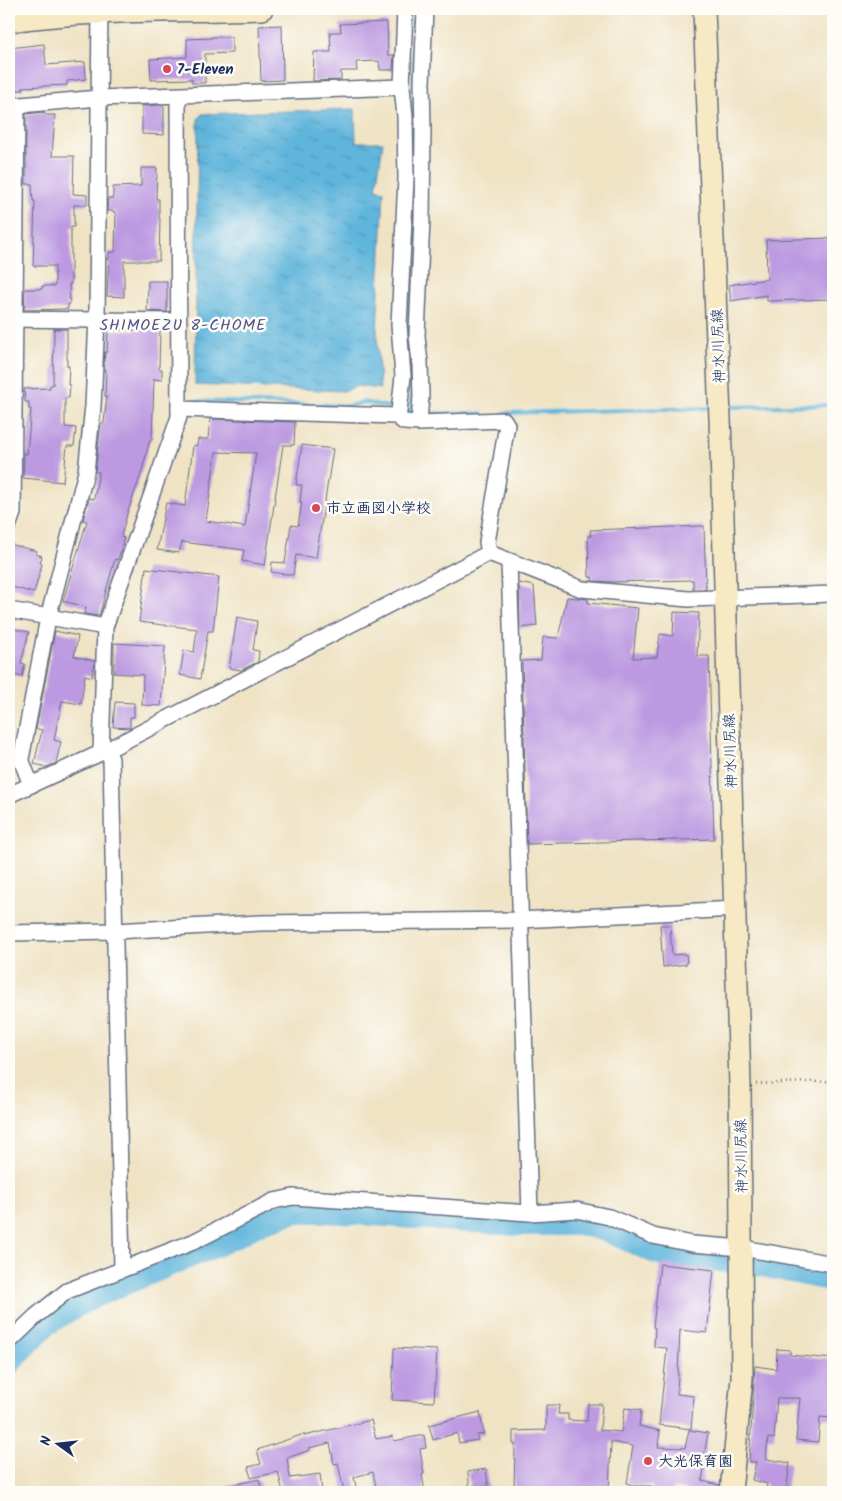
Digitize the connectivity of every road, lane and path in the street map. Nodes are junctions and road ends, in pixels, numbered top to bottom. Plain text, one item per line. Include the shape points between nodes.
1 (262, 9) edge
2 (405, 9) edge
3 (425, 9) edge
4 (704, 9) edge
5 (100, 11) edge
6 (9, 21) edge
7 (402, 87) junction
8 (178, 96) junction
9 (99, 98) junction
10 (13, 105) edge
11 (97, 318) junction
12 (12, 319) edge
13 (177, 321) junction
14 (179, 409) junction
15 (396, 416) junction
16 (419, 423) junction
17 (9, 524) edge
18 (490, 553) junction
19 (509, 562) junction
20 (833, 594) edge
21 (726, 598) junction
22 (9, 610) edge
23 (48, 618) junction
24 (105, 627) junction
25 (104, 751) junction
26 (32, 785) junction
27 (9, 795) edge
28 (736, 909) junction
29 (520, 920) junction
30 (114, 931) junction
31 (9, 933) edge
32 (833, 1081) edge
33 (740, 1085) junction
34 (530, 1213) junction
35 (742, 1258) junction
36 (833, 1264) edge
37 (122, 1268) junction
38 (9, 1342) edge
39 (730, 1492) edge

1 - 5 main road
2 - 7 street
3 - 16 street via 417,336 421,396
4 - 21 main road, 神水川尻線
5 - 6 main road
5 - 9 street
7 - 8 street
7 - 15 street via 406,148 399,326 403,376
8 - 9 street
8 - 13 street
9 - 10 street
9 - 11 street
10 - 12 street
11 - 12 street
11 - 13 street
11 - 23 street via 86,472
12 - 17 street via 13,513
13 - 14 street
14 - 15 street
14 - 24 street via 179,417
15 - 16 street via 404,422
16 - 18 street via 502,420 506,423 487,542
18 - 19 street
18 - 25 street
19 - 21 street via 582,589 688,599
19 - 29 street
20 - 21 street
21 - 28 main road, 神水川尻線
22 - 23 street
23 - 24 street
23 - 26 street via 21,758
24 - 25 street
25 - 26 street
25 - 30 street via 111,759
26 - 27 street
28 - 29 street
28 - 33 main road, 神水川尻線
29 - 30 street via 260,924
29 - 34 street
30 - 31 street
30 - 37 street
32 - 33 path
33 - 35 main road, 神水川尻線
34 - 35 street via 576,1210 609,1217 653,1236
34 - 37 street via 293,1197 274,1201 193,1242
35 - 36 street
35 - 39 main road, 神水川尻線 via 742,1378
37 - 38 street via 67,1290

